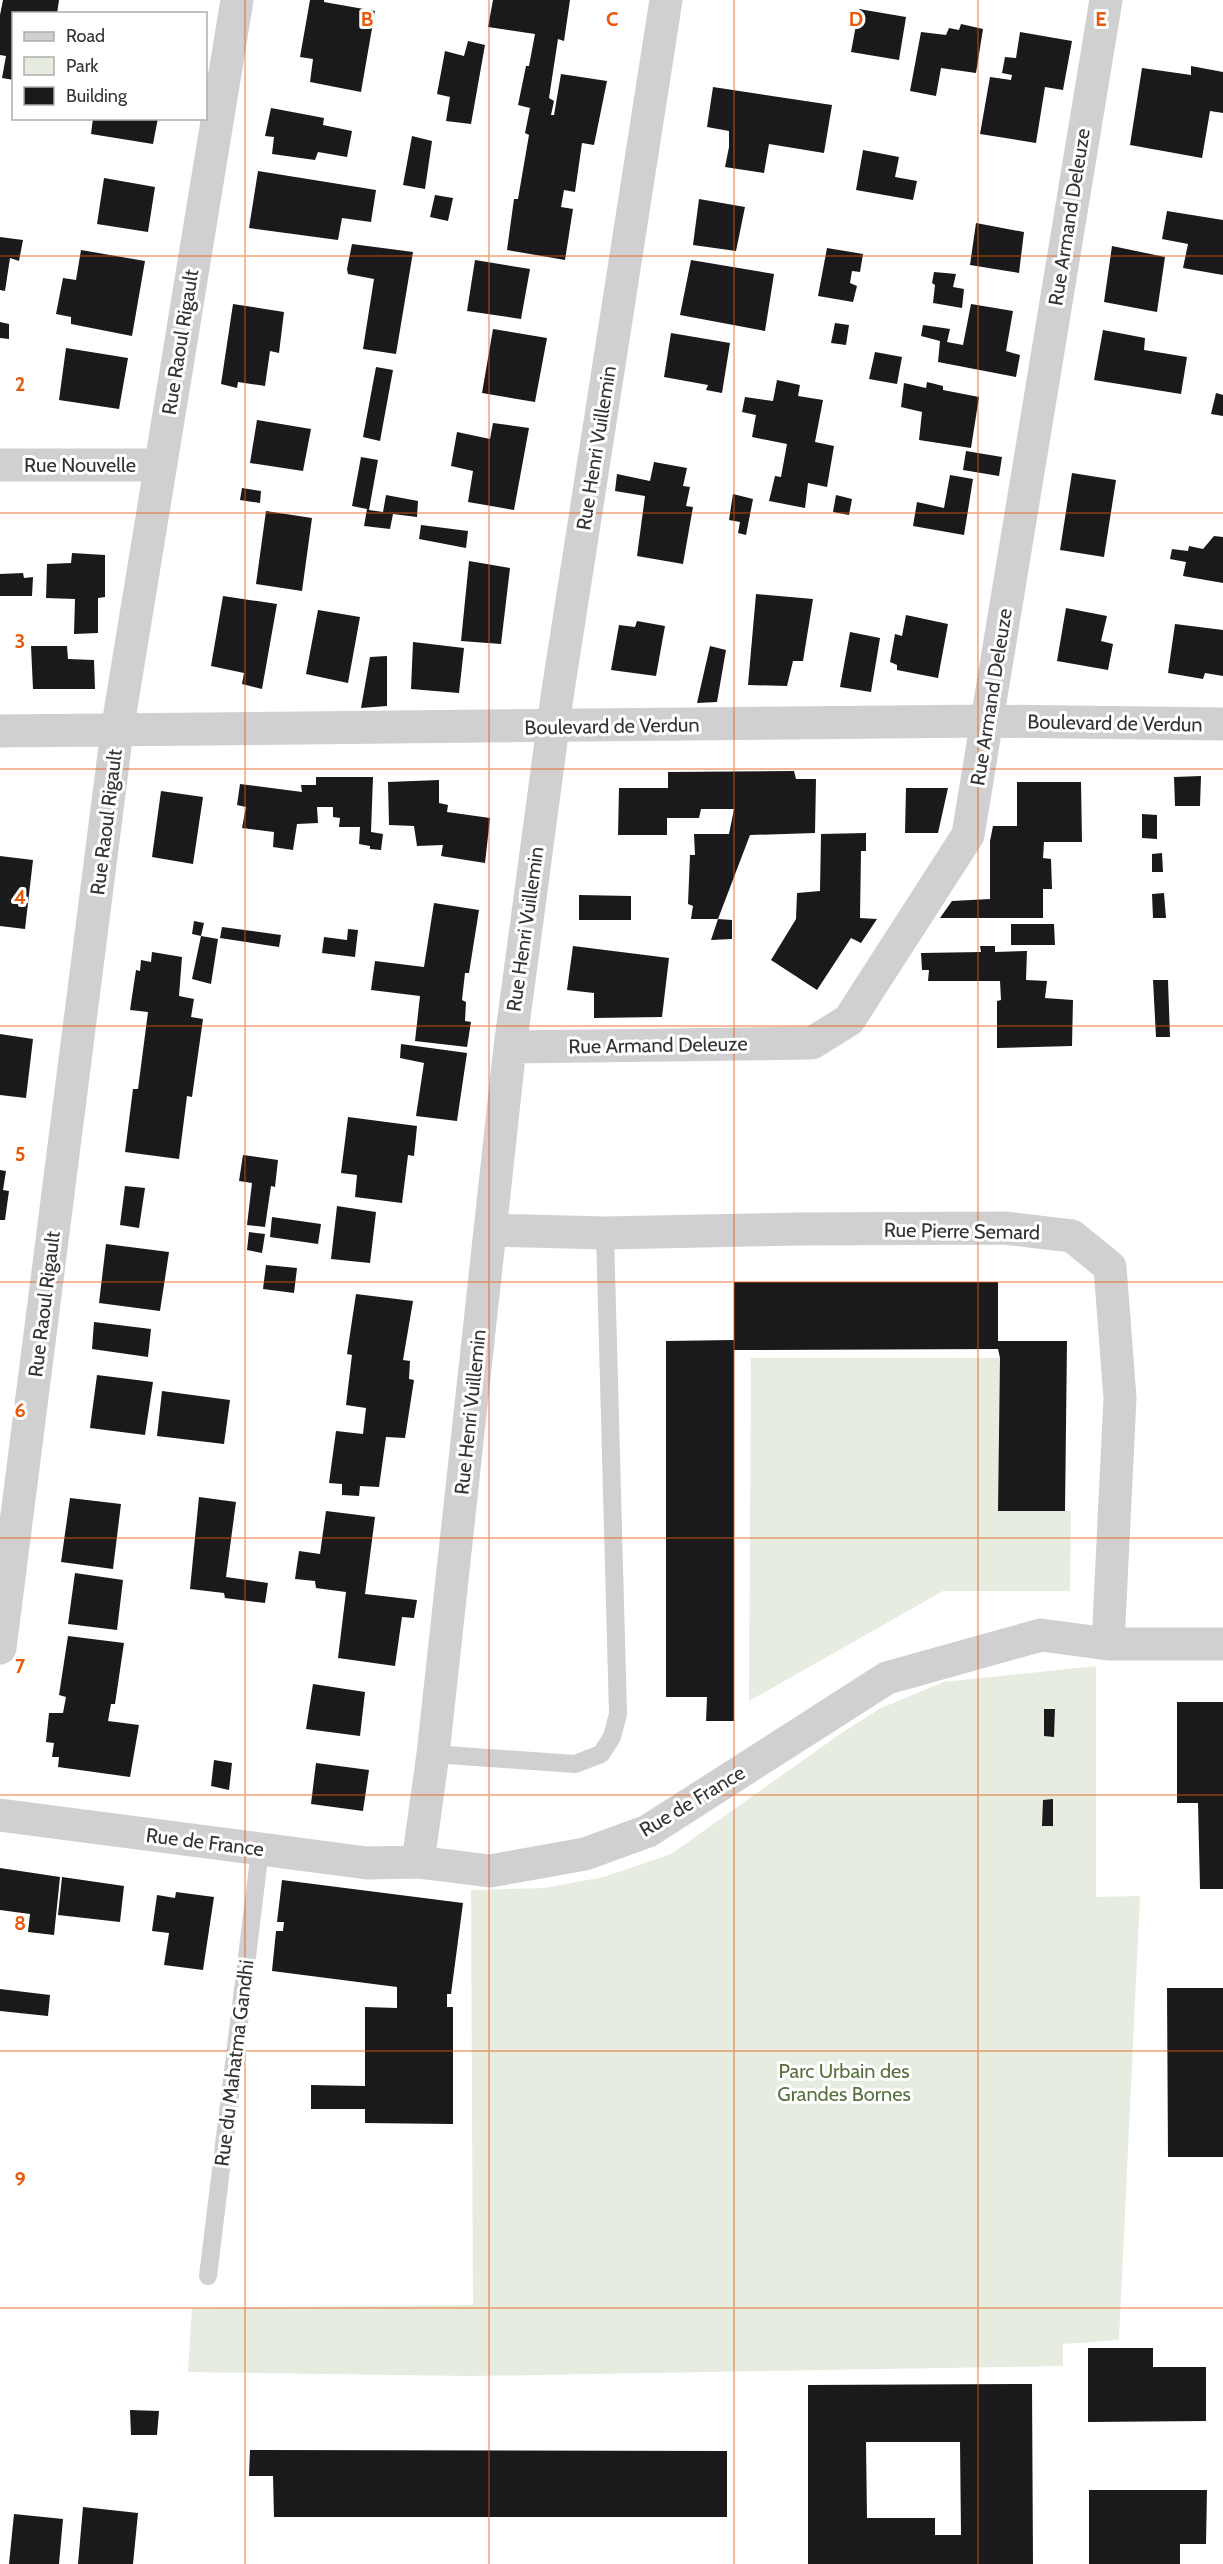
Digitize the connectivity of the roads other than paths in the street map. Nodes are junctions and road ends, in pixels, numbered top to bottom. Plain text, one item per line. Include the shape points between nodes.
1 (237, 0) edge
2 (666, 0) edge
3 (1106, 0) edge
4 (0, 465) edge
5 (160, 465) junction
6 (987, 722) junction
7 (1223, 724) edge
8 (552, 727) junction
9 (0, 731) edge
10 (117, 731) junction
11 (510, 1047) junction
12 (490, 1230) junction
13 (605, 1233) junction
14 (1108, 1644) junction
15 (1223, 1644) edge
16 (0, 1648) edge
17 (433, 1754) junction
18 (0, 1815) edge
19 (260, 1850) junction
20 (418, 1862) junction
21 (208, 2276) dead end

1 - 5 street, Rue Raoul Rigault
2 - 8 street, Rue Henri Vuillemin
3 - 6 street, Rue Armand Deleuze
4 - 5 street, Rue Nouvelle
5 - 10 street, Rue Raoul Rigault
6 - 7 street, Boulevard de Verdun
6 - 8 street, Boulevard de Verdun
6 - 11 street, Rue Armand Deleuze via 968,835 849,1020 812,1043
8 - 10 street, Boulevard de Verdun
8 - 11 street, Rue Henri Vuillemin
9 - 10 street, Boulevard de Verdun
10 - 16 street, Rue Raoul Rigault
11 - 12 street, Rue Henri Vuillemin
12 - 13 street, Rue Pierre Semard
12 - 17 street, Rue Henri Vuillemin
13 - 14 street, Rue Pierre Semard via 1005,1228 1072,1236 1110,1267 1120,1398
13 - 17 lane via 618,1714 612,1737 602,1754 575,1764
14 - 15 street
14 - 20 street, Rue de France via 1041,1635 887,1678 648,1831 585,1854 490,1872
17 - 20 street, Rue Henri Vuillemin
18 - 19 street, Rue de France
19 - 20 street, Rue de France via 367,1863
19 - 21 lane, Rue du Mahatma Gandhi

